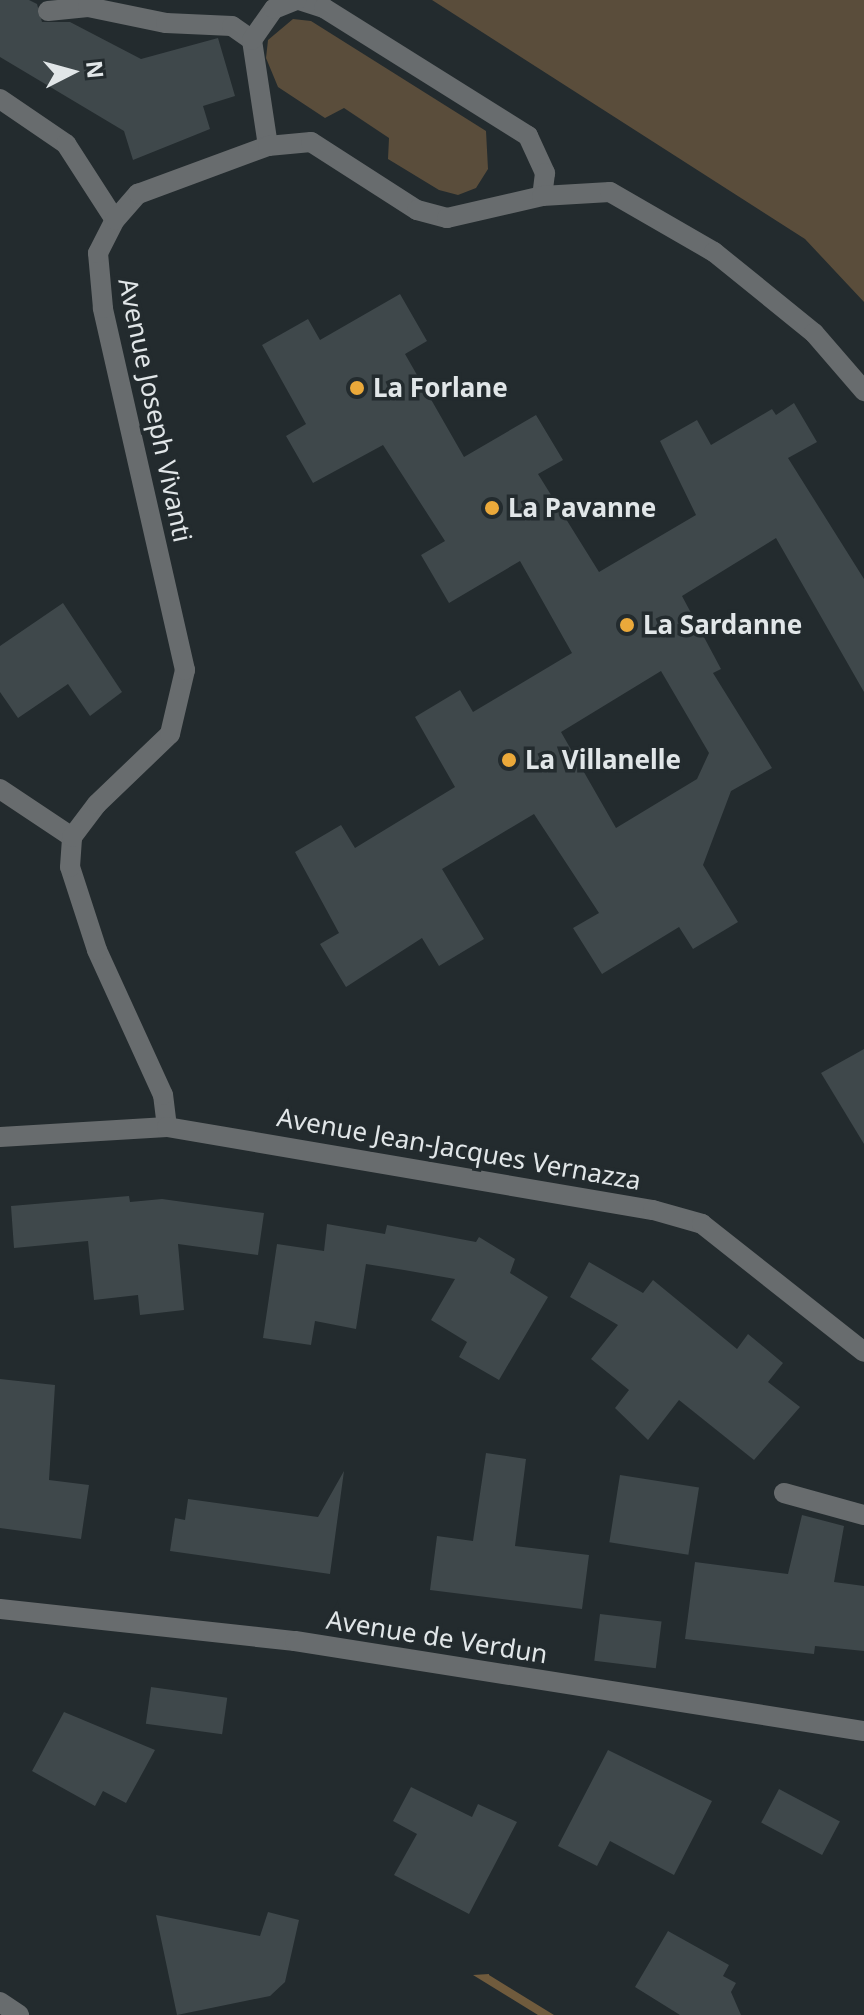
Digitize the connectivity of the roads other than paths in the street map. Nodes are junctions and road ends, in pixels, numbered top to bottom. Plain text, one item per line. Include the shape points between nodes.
1 (298, 0) edge
2 (48, 11) dead end
3 (252, 40) junction
4 (0, 99) edge
5 (268, 146) junction
6 (542, 196) junction
7 (115, 220) junction
8 (864, 391) edge
9 (0, 789) edge
10 (72, 837) junction
11 (167, 1127) junction
12 (0, 1137) edge
13 (864, 1352) edge
14 (784, 1493) dead end
15 (864, 1515) edge
16 (0, 1609) edge
17 (864, 1731) edge
18 (0, 2002) edge
19 (19, 2015) edge

1 - 3 street via 274,9
1 - 6 street via 324,8 528,136 545,173
2 - 3 street via 88,7 166,23 232,26
3 - 5 street
4 - 7 street via 66,144
5 - 6 street, Avenue Joseph Vivanti via 311,142 417,210 447,218
5 - 7 street, Avenue Joseph Vivanti via 138,194
6 - 8 street, Avenue Joseph Vivanti via 610,192 714,252 814,333
7 - 10 street, Avenue Joseph Vivanti via 98,253 103,308 185,670 170,734 97,804
9 - 10 street
10 - 11 street via 75,894 163,1095
11 - 12 street, Avenue Jean-Jacques Vernazza
11 - 13 street, Avenue Jean-Jacques Vernazza via 607,1201 702,1224
14 - 15 street
16 - 17 street, Avenue de Verdun via 295,1641
18 - 19 street

